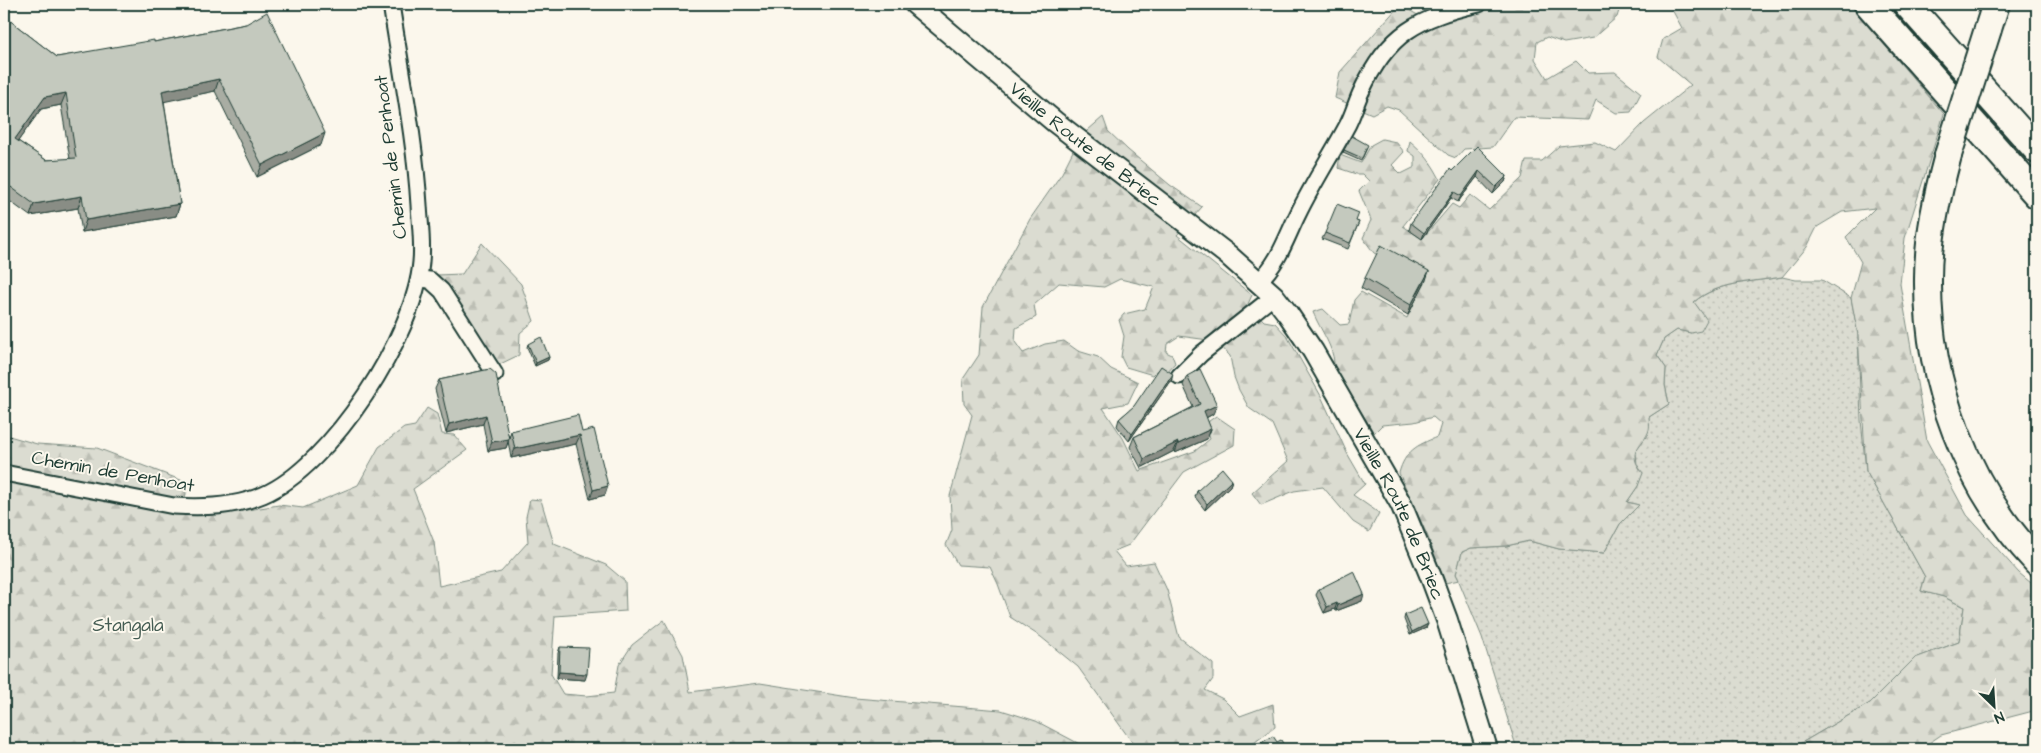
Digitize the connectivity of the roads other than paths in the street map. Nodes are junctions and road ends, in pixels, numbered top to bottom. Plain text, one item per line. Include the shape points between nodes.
1 (391, 4) edge
2 (915, 4) edge
3 (1479, 4) edge
4 (1868, 4) edge
5 (1907, 4) edge
6 (1996, 4) edge
7 (2037, 150) edge
8 (2037, 195) edge
9 (419, 279) junction
10 (1258, 282) junction
11 (1274, 296) junction
12 (495, 374) edge
13 (1179, 376) dead end
14 (4, 473) edge
15 (2037, 562) edge
16 (1487, 749) edge

1 - 9 street, Chemin de Penhoat via 416,169 421,239
2 - 10 street, Vieille Route de Briec via 1055,122
3 - 10 street via 1451,10 1412,26 1383,54 1282,249 1268,273
4 - 8 highway
5 - 7 highway
6 - 15 highway, bridge via 1948,156 1932,227 1929,308 1937,372 1951,418 1981,486 2003,521
9 - 12 street via 430,280 442,291
9 - 14 street, Chemin de Penhoat via 413,302 395,340 372,383 348,417 305,466 263,495 234,504 174,506
10 - 11 street, Vieille Route de Briec
11 - 13 street
11 - 16 street, Vieille Route de Briec via 1313,351 1401,504 1447,620

